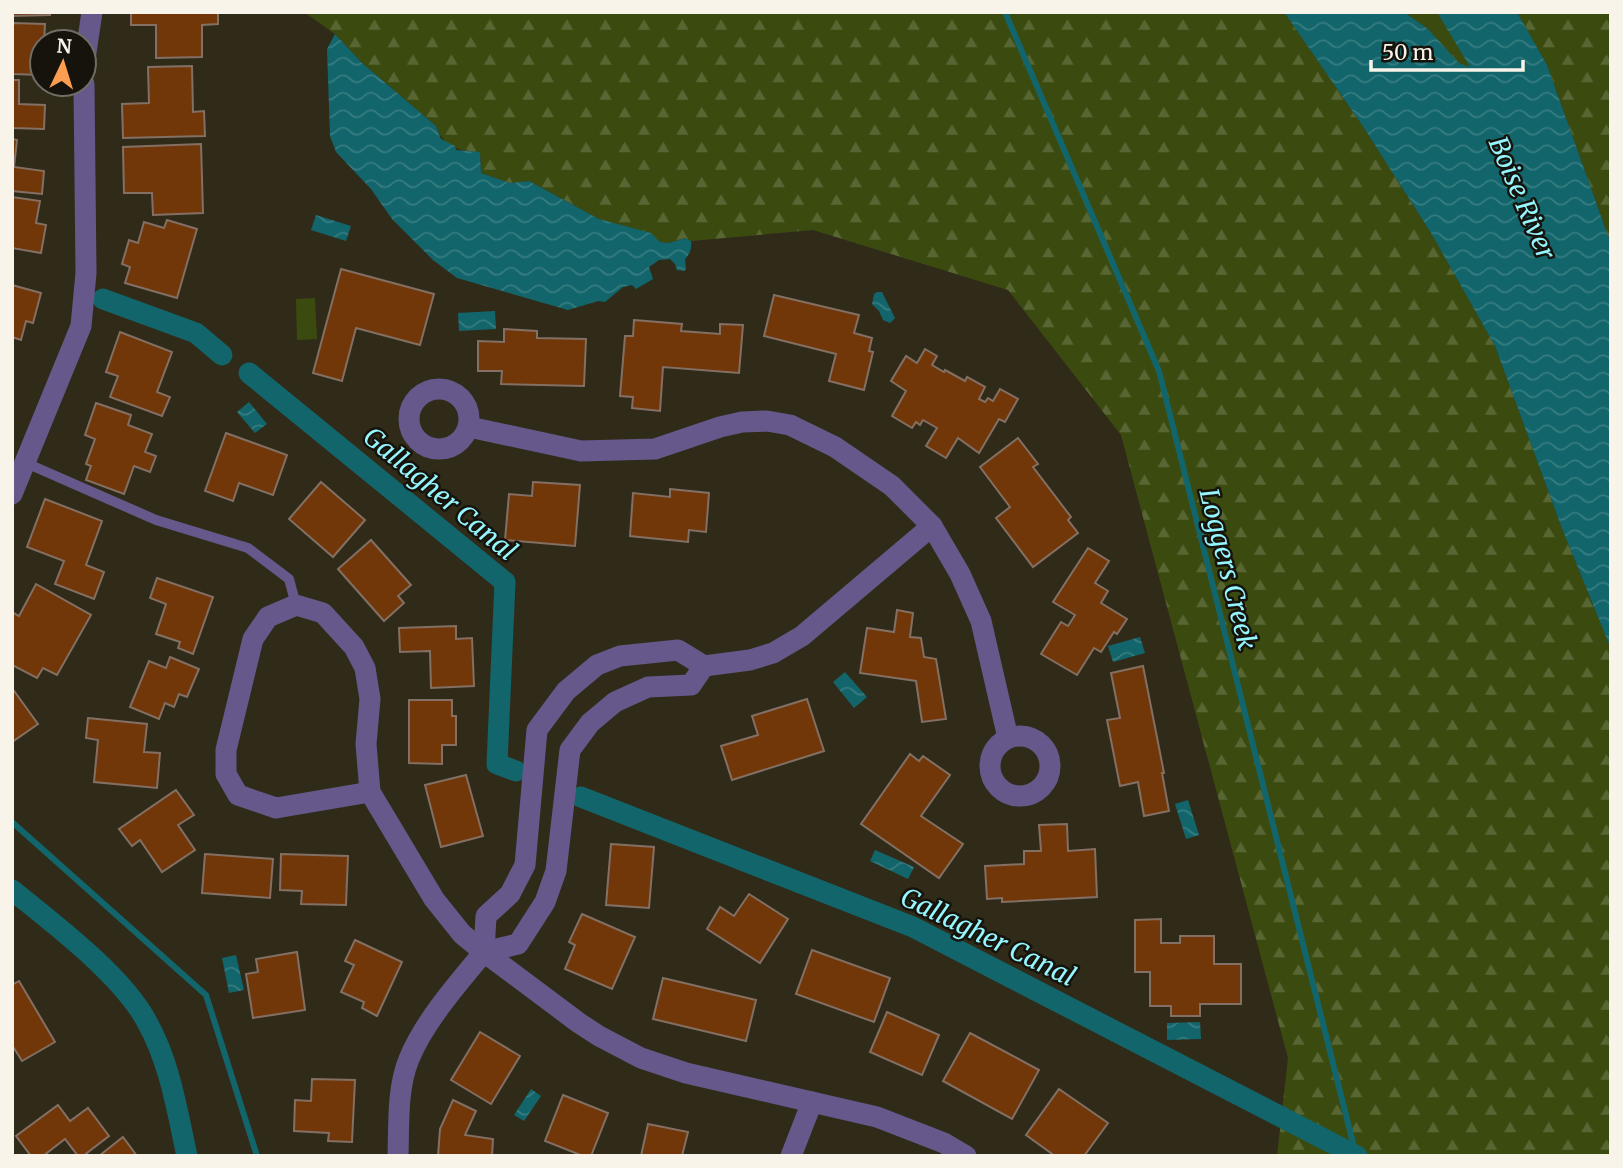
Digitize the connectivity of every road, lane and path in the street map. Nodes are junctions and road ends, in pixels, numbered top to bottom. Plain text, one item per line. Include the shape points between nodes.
1 (84, 98) edge
2 (469, 427) dead end
3 (26, 463) junction
4 (12, 494) edge
5 (932, 526) junction
6 (296, 605) junction
7 (704, 666) junction
8 (1008, 738) dead end
9 (370, 792) junction
10 (484, 953) junction
11 (812, 1102) junction
12 (398, 1156) edge
13 (791, 1156) edge
14 (966, 1156) edge

1 - 3 street via 86,273 81,326
2 - 5 street via 581,451 656,449 742,422 790,425 835,447 892,486
3 - 4 street
3 - 6 lane via 156,520 248,548 289,579
5 - 7 street via 802,636 773,653
5 - 8 street via 981,621
6 - 9 street via 323,613 365,668 370,699 366,744
6 - 9 street via 268,617 253,639 226,750 226,774 238,795 276,808
7 - 10 street via 691,685 649,687 615,702 590,723 570,750 556,871 545,902 517,944
7 - 10 street via 678,650 620,656 597,665 566,691 537,730 525,865 510,894 486,916
9 - 10 street via 434,899
10 - 11 street via 579,1023 630,1053 686,1073
10 - 12 street via 408,1060 400,1096
11 - 13 street
11 - 14 street via 900,1124

